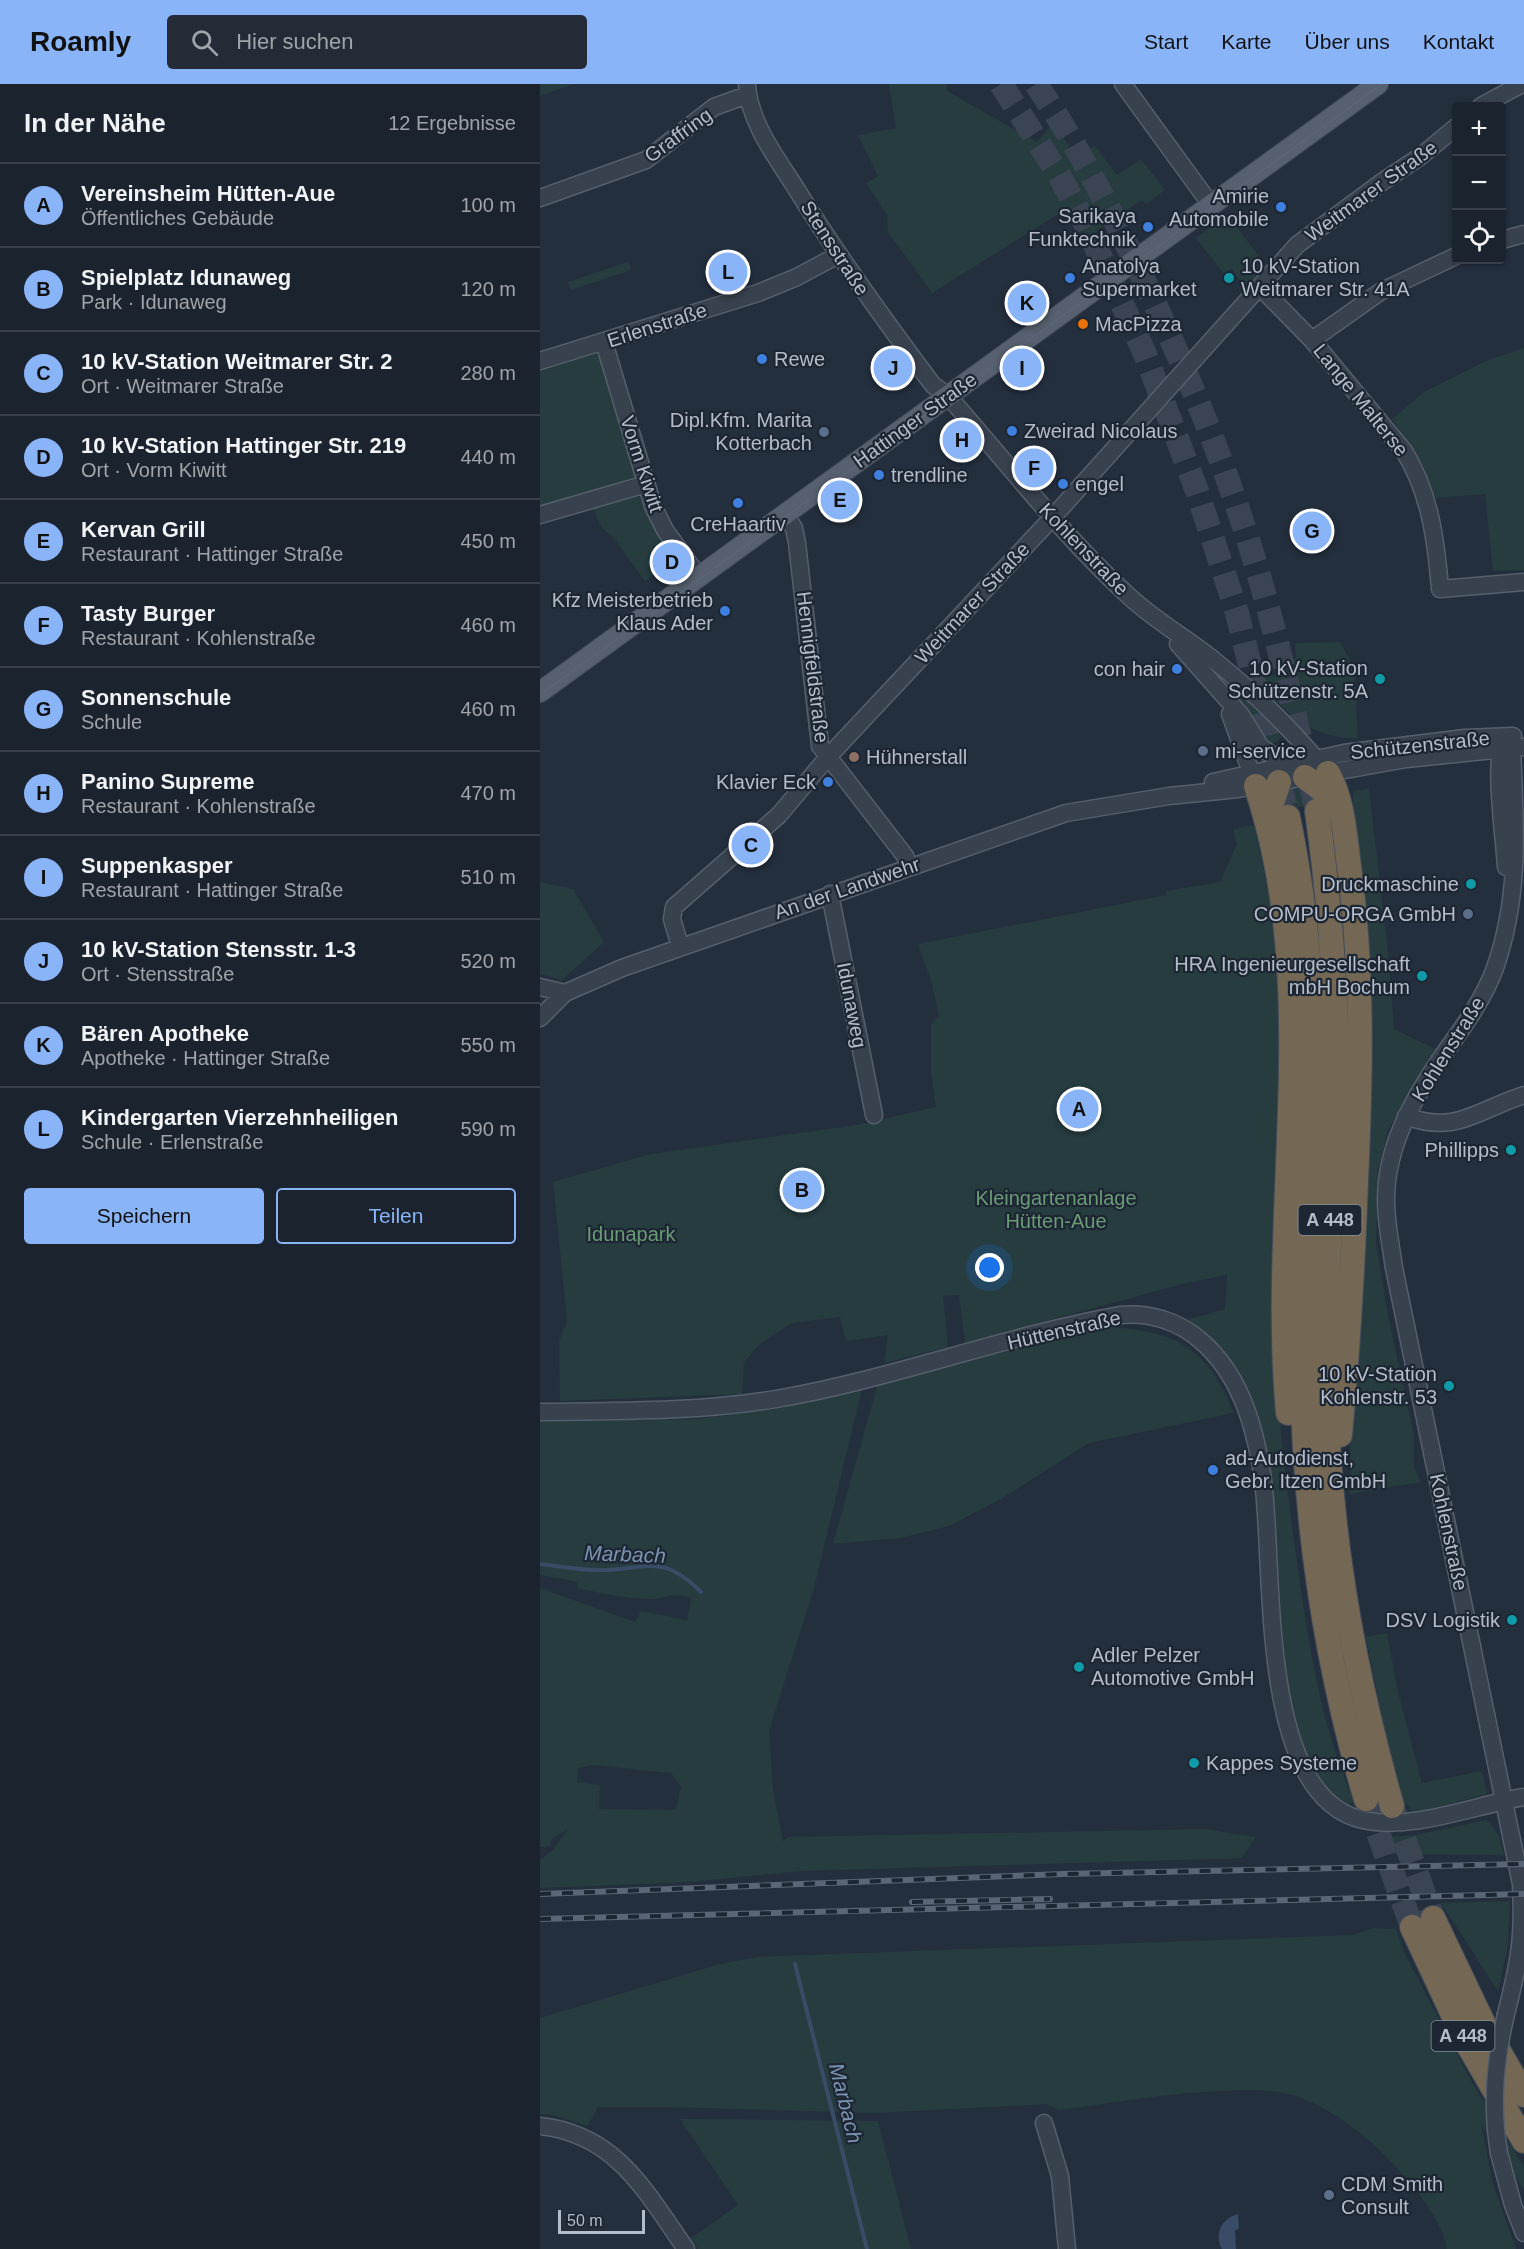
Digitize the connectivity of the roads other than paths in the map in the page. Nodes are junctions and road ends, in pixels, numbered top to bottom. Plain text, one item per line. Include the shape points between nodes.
1 (1123, 84) edge
2 (1378, 84) edge
3 (1522, 84) edge
4 (747, 89) edge
5 (1488, 102) edge
6 (1452, 130) edge
7 (540, 198) edge
8 (1211, 205) junction
9 (1524, 234) edge
10 (1506, 239) edge
11 (838, 255) junction
12 (1452, 258) edge
13 (1260, 287) junction
14 (1312, 340) junction
15 (604, 342) junction
16 (540, 362) edge
17 (948, 396) junction
18 (646, 484) junction
19 (785, 514) junction
20 (540, 515) edge
21 (1053, 517) junction
22 (699, 577) junction
23 (1524, 582) edge
24 (1152, 617) junction
25 (1211, 679) junction
26 (540, 692) edge
27 (1292, 733) junction
28 (1524, 735) edge
29 (1510, 745) edge
30 (827, 758) junction
31 (1289, 774) junction
32 (909, 866) junction
33 (830, 894) junction
34 (680, 946) junction
35 (540, 987) edge
36 (565, 993) junction
37 (540, 1018) edge
38 (1524, 1095) edge
39 (874, 1115) dead end
40 (1406, 1116) junction
41 (540, 1412) edge
42 (1524, 1797) edge
43 (1366, 1799) tunnel mouth
44 (1504, 1801) junction
45 (1392, 1806) tunnel mouth
46 (1521, 1974) edge
47 (1518, 1993) edge
48 (1524, 2096) edge
49 (1044, 2123) dead end
50 (540, 2126) edge
51 (1524, 2140) edge
52 (1524, 2233) edge
53 (686, 2249) edge
54 (1067, 2249) edge

1 - 8 street
2 - 8 main road, Hattinger Straße
3 - 5 street
4 - 7 street, Graffring via 714,107 646,160
4 - 11 street, Stensstraße via 761,131
6 - 13 street, Weitmarer Straße via 1297,245
8 - 17 main road, Hattinger Straße
9 - 10 street
11 - 15 street, Erlenstraße via 758,293
11 - 17 street, Stensstraße via 933,385
12 - 14 street via 1380,292
13 - 14 street, Lange Malterse
13 - 21 street, Weitmarer Straße
14 - 23 street, Lange Malterse via 1384,423 1415,468 1425,493 1436,546 1440,589
15 - 16 street, Erlenstraße
15 - 18 street, Vorm Kiwitt
17 - 19 main road, Hattinger Straße
17 - 21 street, Kohlenstraße
18 - 20 street
18 - 22 street, Vorm Kiwitt via 665,530
19 - 22 main road, Hattinger Straße
19 - 30 street, Hennigfeldstraße via 797,543 820,746
21 - 24 street, Kohlenstraße via 1107,576
21 - 30 street, Weitmarer Straße
22 - 26 main road, Hattinger Straße
24 - 25 street, Kohlenstraße
24 - 27 street, Kohlenstraße via 1215,661
25 - 31 street, Kohlenstraße via 1260,746
25 - 31 street, Kohlenstraße via 1234,723
27 - 31 street, Kohlenstraße
27 - 31 street
28 - 29 street, Schützenstraße
29 - 31 street, Schützenstraße
29 - 40 street, Kohlenstraße via 1517,837 1515,882 1506,929 1480,1000
30 - 32 street, Hennigfeldstraße
30 - 34 street, Weitmarer Straße via 779,815 674,907 672,919
31 - 32 street, An der Landwehr via 1044,819
31 - 43 highway, A 448 via 1277,817 1303,896 1313,1053 1302,1354 1305,1462 1313,1554 1334,1675
31 - 45 highway via 1328,806 1356,933 1360,1100 1354,1268 1332,1512 1358,1672
32 - 33 street, An der Landwehr
33 - 34 street, An der Landwehr
33 - 39 street, Idunaweg
34 - 36 street, An der Landwehr
35 - 36 street
36 - 37 street, An der Landwehr
38 - 40 street via 1444,1125 1426,1124
40 - 44 street, Kohlenstraße via 1387,1177 1388,1230
41 - 44 street, Hüttenstraße via 733,1406 875,1376 1107,1317 1141,1314 1179,1325 1222,1362 1251,1421 1263,1474 1275,1661 1294,1747 1313,1787 1340,1811 1382,1823 1415,1821
42 - 44 street, Hüttenstraße
44 - 46 street, Kohlenstraße via 1521,1884
46 - 47 street, Kohlenstraße
47 - 52 street, Kohlenstraße, bridge via 1506,2014 1494,2077 1499,2153
48 - 51 highway, A 448 via 1422,1922 1464,2038
49 - 54 street via 1060,2176
50 - 53 street via 574,2132 615,2157 642,2185

